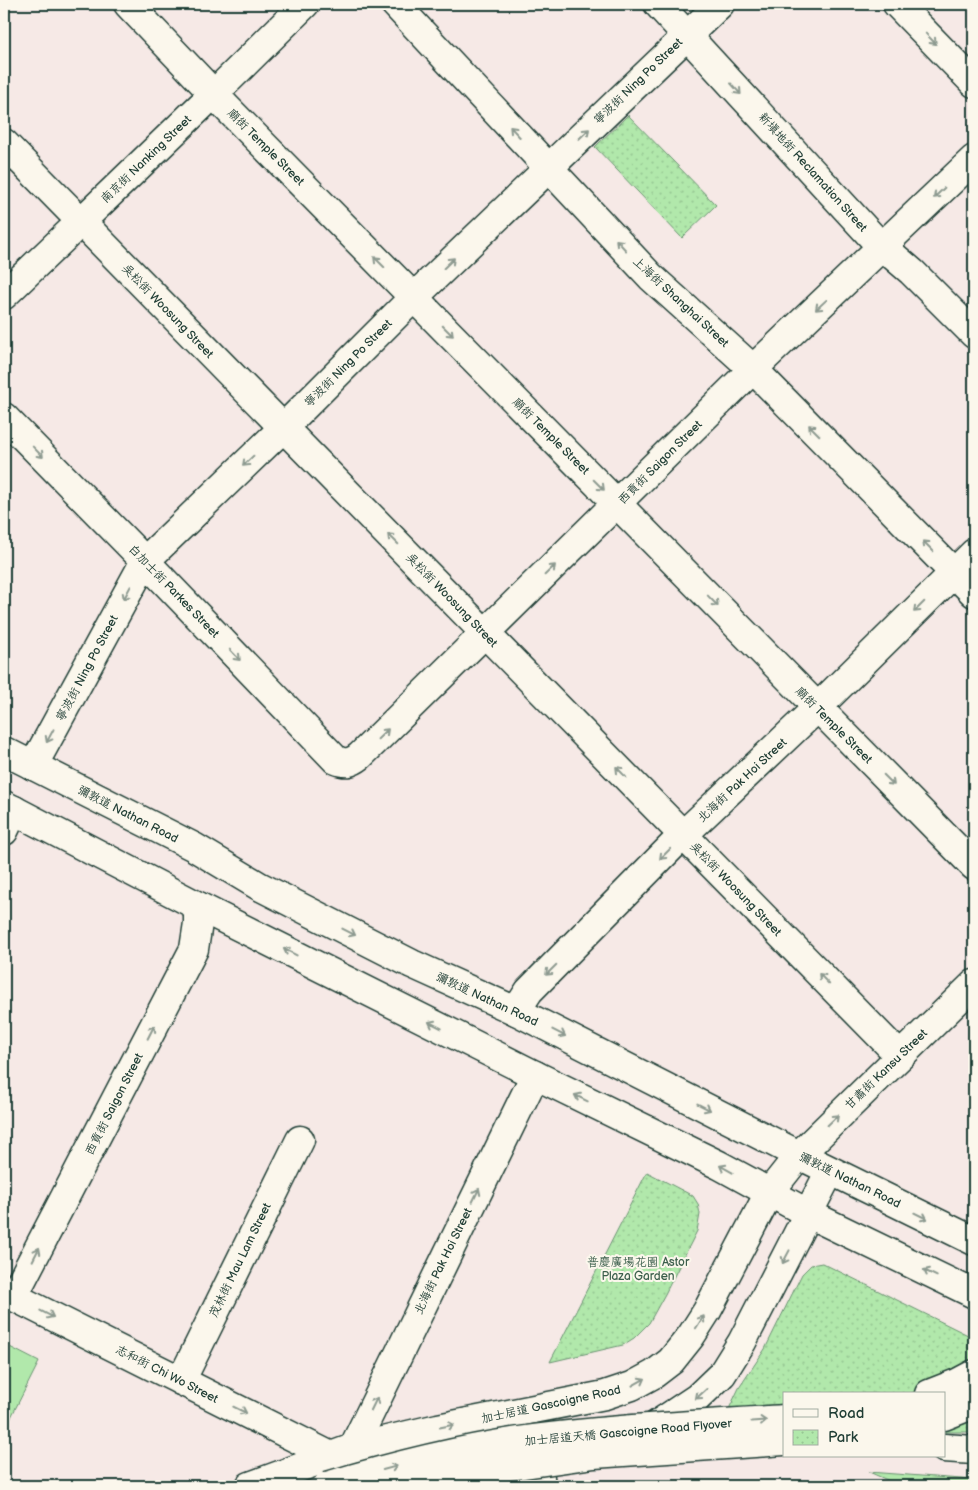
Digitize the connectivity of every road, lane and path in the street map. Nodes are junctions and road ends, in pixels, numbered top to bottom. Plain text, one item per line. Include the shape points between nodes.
1 (128, 4) edge
2 (305, 4) edge
3 (395, 4) edge
4 (658, 4) edge
5 (720, 4) edge
6 (897, 4) edge
7 (686, 35) junction
8 (226, 82) dead end
9 (974, 83) edge
10 (202, 105) dead end
11 (4, 143) edge
12 (974, 159) edge
13 (549, 168) junction
14 (91, 212) dead end
15 (70, 232) dead end
16 (882, 247) junction
17 (4, 295) edge
18 (414, 297) junction
19 (974, 334) edge
20 (753, 369) junction
21 (4, 417) edge
22 (283, 428) junction
23 (618, 504) junction
24 (974, 553) edge
25 (145, 561) junction
26 (954, 572) junction
27 (974, 593) edge
28 (485, 633) junction
29 (817, 708) junction
30 (4, 751) edge
31 (345, 764) joint
32 (33, 766) junction
33 (7, 816) edge
34 (683, 835) junction
35 (974, 866) edge
36 (198, 906) junction
37 (968, 996) edge
38 (516, 1011) junction
39 (900, 1056) junction
40 (534, 1075) junction
41 (300, 1140) dead end
42 (799, 1155) junction
43 (830, 1171) junction
44 (769, 1193) junction
45 (809, 1214) junction
46 (974, 1241) edge
47 (9, 1294) edge
48 (974, 1294) edge
49 (974, 1374) edge
50 (181, 1381) junction
51 (934, 1392) edge
52 (974, 1404) edge
53 (946, 1415) edge
54 (783, 1419) edge
55 (783, 1441) edge
56 (783, 1448) edge
57 (946, 1448) edge
58 (974, 1450) edge
59 (342, 1452) junction
60 (573, 1462) junction
61 (540, 1478) edge
62 (250, 1486) edge
63 (326, 1486) edge
64 (407, 1486) edge
65 (472, 1486) edge

18 -> 1 main road, 廟街 Temple Street
2 - 8 main road
13 -> 3 main road, 上海街 Shanghai Street
4 - 7 main road, 新填地街 Reclamation Street
5 - 7 main road, 寧波街 Ning Po Street
6 -> 9 main road
13 -> 7 main road, 寧波街 Ning Po Street
7 -> 16 main road, 新填地街 Reclamation Street
10 - 14 main road, 南京街 Nanking Street
11 - 22 main road, 吳松街 Woosung Street
12 -> 16 main road, 西貢街 Saigon Street
18 -> 13 main road, 寧波街 Ning Po Street
20 -> 13 main road, 上海街 Shanghai Street via 651,276
15 - 17 main road
16 - 19 main road, 新填地街 Reclamation Street
16 -> 20 main road, 西貢街 Saigon Street
18 - 22 main road, 寧波街 Ning Po Street
18 -> 23 main road, 廟街 Temple Street
20 - 23 main road, 西貢街 Saigon Street
26 -> 20 main road, 上海街 Shanghai Street
21 -> 25 main road, 白加士街 Parkes Street
22 -> 25 main road, 寧波街 Ning Po Street
28 -> 22 main road, 吳松街 Woosung Street
28 -> 23 main road, 西貢街 Saigon Street
23 -> 29 main road, 廟街 Temple Street
24 - 26 main road, 北海街 Pak Hoi Street
25 -> 31 main road, 白加士街 Parkes Street via 336,760
25 -> 32 main road, 寧波街 Ning Po Street
26 - 27 main road, 上海街 Shanghai Street
26 -> 29 main road, 北海街 Pak Hoi Street
31 -> 28 main road, 西貢街 Saigon Street via 360,756
34 -> 28 main road, 吳松街 Woosung Street
29 - 34 main road, 北海街 Pak Hoi Street
29 -> 35 main road, 廟街 Temple Street
30 - 32 main road, 彌敦道 Nathan Road
32 -> 38 main road, 彌敦道 Nathan Road via 194,847 267,890 412,964
33 - 36 main road
34 -> 38 main road, 北海街 Pak Hoi Street via 529,991
39 -> 34 main road, 吳松街 Woosung Street
40 -> 36 main road
47 -> 36 main road, 西貢街 Saigon Street via 194,949
37 - 39 main road, 甘肅街 Kansu Street
38 -> 42 main road, 彌敦道 Nathan Road
42 -> 39 main road, 甘肅街 Kansu Street
44 -> 40 main road via 719,1165
59 -> 40 main road, 北海街 Pak Hoi Street
41 - 50 main road, 茂林街 Mau Lam Street
42 - 43 main road, 彌敦道 Nathan Road
42 - 44 main road, 加士居道 Gascoigne Road
43 - 45 main road
43 -> 46 main road, 彌敦道 Nathan Road
44 - 45 main road
59 -> 44 main road, 加士居道 Gascoigne Road via 438,1428 605,1395 654,1374 671,1361 707,1311
48 -> 45 main road
45 -> 60 main road via 722,1374 669,1418 606,1451
47 -> 50 main road, 志和街 Chi Wo Street
49 - 51 main road
50 -> 59 main road, 志和街 Chi Wo Street
52 - 53 main road
63 -> 54 main road, 加士居道天橋 Gascoigne Road Flyover, bridge via 421,1460 533,1439
55 - 64 main road, 加士居道天橋 Gascoigne Road Flyover, bridge via 594,1454 482,1470
56 - 60 main road
57 - 58 main road
59 - 62 main road, 加士居道 Gascoigne Road
60 - 61 main road
61 - 65 main road

